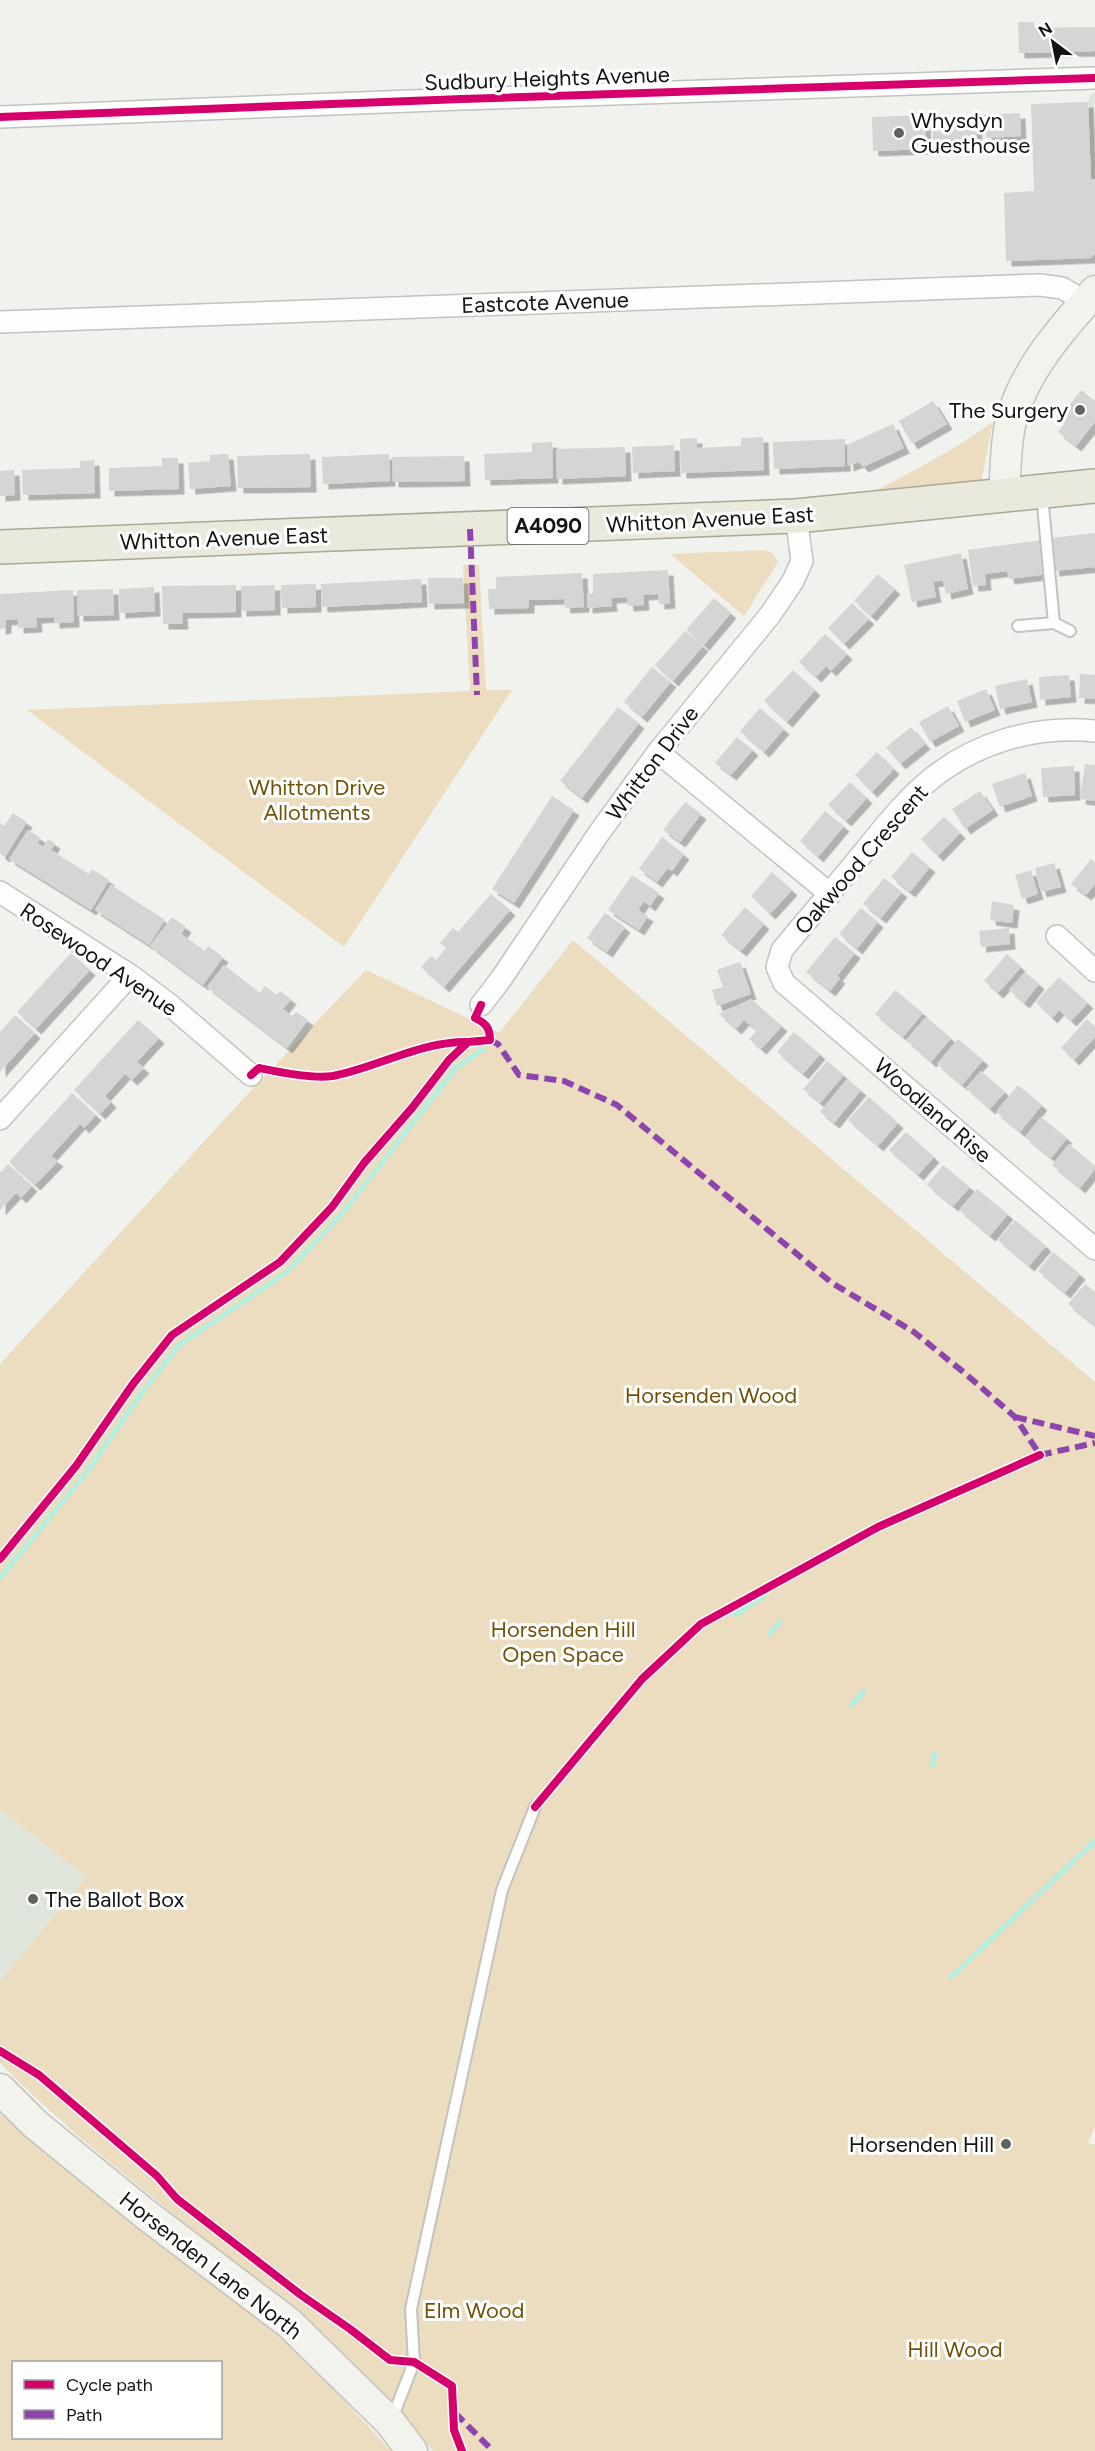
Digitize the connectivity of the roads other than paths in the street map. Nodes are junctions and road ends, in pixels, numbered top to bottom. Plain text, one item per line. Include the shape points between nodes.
1 (1095, 78) edge
2 (0, 117) edge
3 (1090, 296) edge
4 (0, 322) edge
5 (1095, 486) edge
6 (1042, 491) junction
7 (1004, 494) junction
8 (796, 516) junction
9 (0, 547) edge
10 (1054, 623) junction
11 (1018, 626) dead end
12 (1070, 631) dead end
13 (1095, 731) edge
14 (658, 752) junction
15 (0, 892) edge
16 (830, 894) junction
17 (1057, 936) dead end
18 (1093, 964) edge
19 (777, 967) joint
20 (130, 975) junction
21 (481, 1005) dead end
22 (251, 1075) dead end
23 (0, 1119) edge
24 (1095, 1249) edge
25 (535, 1807) dead end
26 (0, 2090) edge
27 (390, 2422) junction
28 (412, 2451) edge

1 - 2 street, Sudbury Heights Avenue
3 - 4 street, Eastcote Avenue via 1040,285
3 - 7 street via 1054,339 1025,385 1011,421
5 - 6 main road, Whitton Avenue East / A4090
6 - 7 main road, Whitton Avenue East / A4090
6 - 10 lane
7 - 8 main road, Whitton Avenue East / A4090
8 - 9 main road, Whitton Avenue East / A4090
8 - 14 street, Whitton Drive via 801,561 793,582
10 - 11 lane
10 - 12 lane
13 - 16 street, Oakwood Crescent via 1024,734 957,760 925,784 893,816
14 - 16 street
14 - 21 street, Whitton Drive
15 - 20 street, Rosewood Avenue
16 - 19 street, Oakwood Crescent via 782,950
17 - 18 street
19 - 24 street, Woodland Rise via 784,982
20 - 22 street, Rosewood Avenue
20 - 23 street
25 - 27 lane via 501,1890 411,2309 414,2362
26 - 27 street, Horsenden Lane North via 35,2124 144,2212 289,2323
27 - 28 street, Horsenden Lane North

